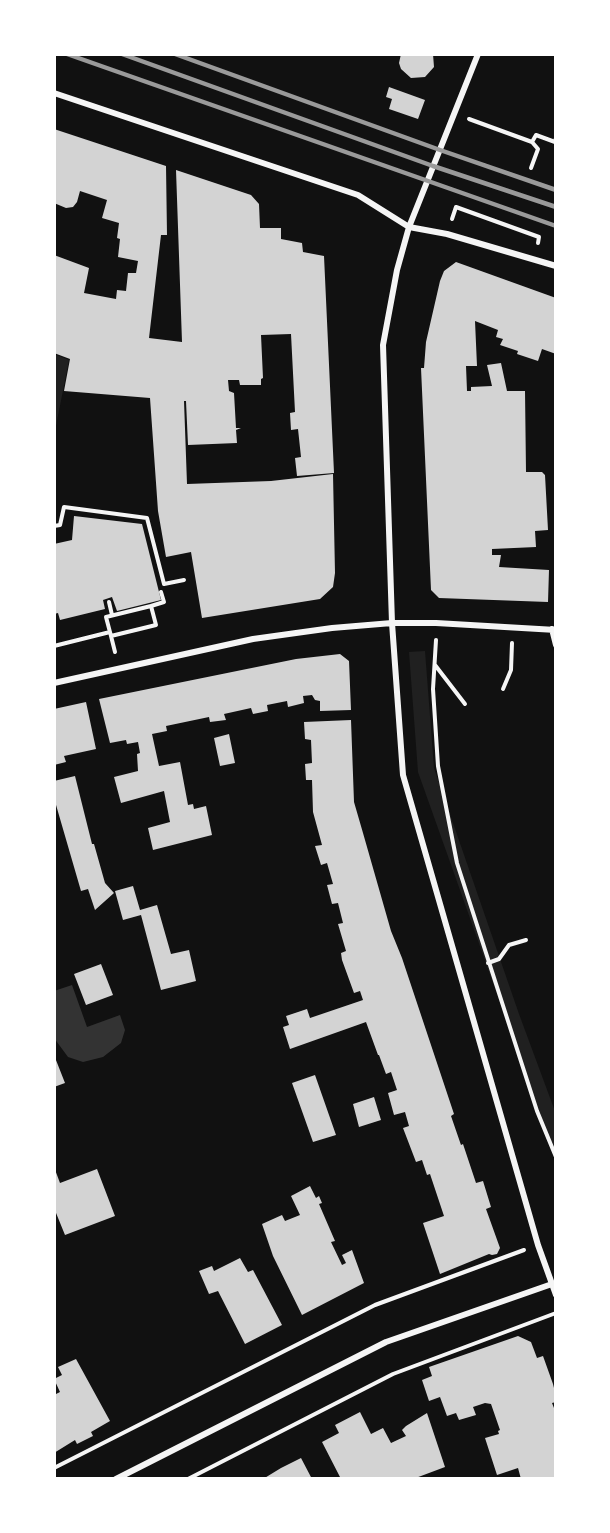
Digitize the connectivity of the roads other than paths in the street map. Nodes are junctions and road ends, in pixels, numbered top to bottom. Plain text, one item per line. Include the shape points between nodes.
1 (478, 54) edge
2 (54, 93) edge
3 (410, 227) junction
4 (556, 266) edge
5 (392, 624) junction
6 (554, 630) edge
7 (556, 645) edge
8 (54, 683) edge
9 (552, 1284) junction
10 (556, 1295) edge
11 (116, 1479) edge

1 - 3 street
2 - 3 street via 358,195
3 - 4 street
3 - 5 street via 397,270 383,345
5 - 6 street
5 - 8 street via 332,627 253,639
5 - 9 street via 403,775
6 - 7 street
9 - 10 street
9 - 11 street via 386,1342

